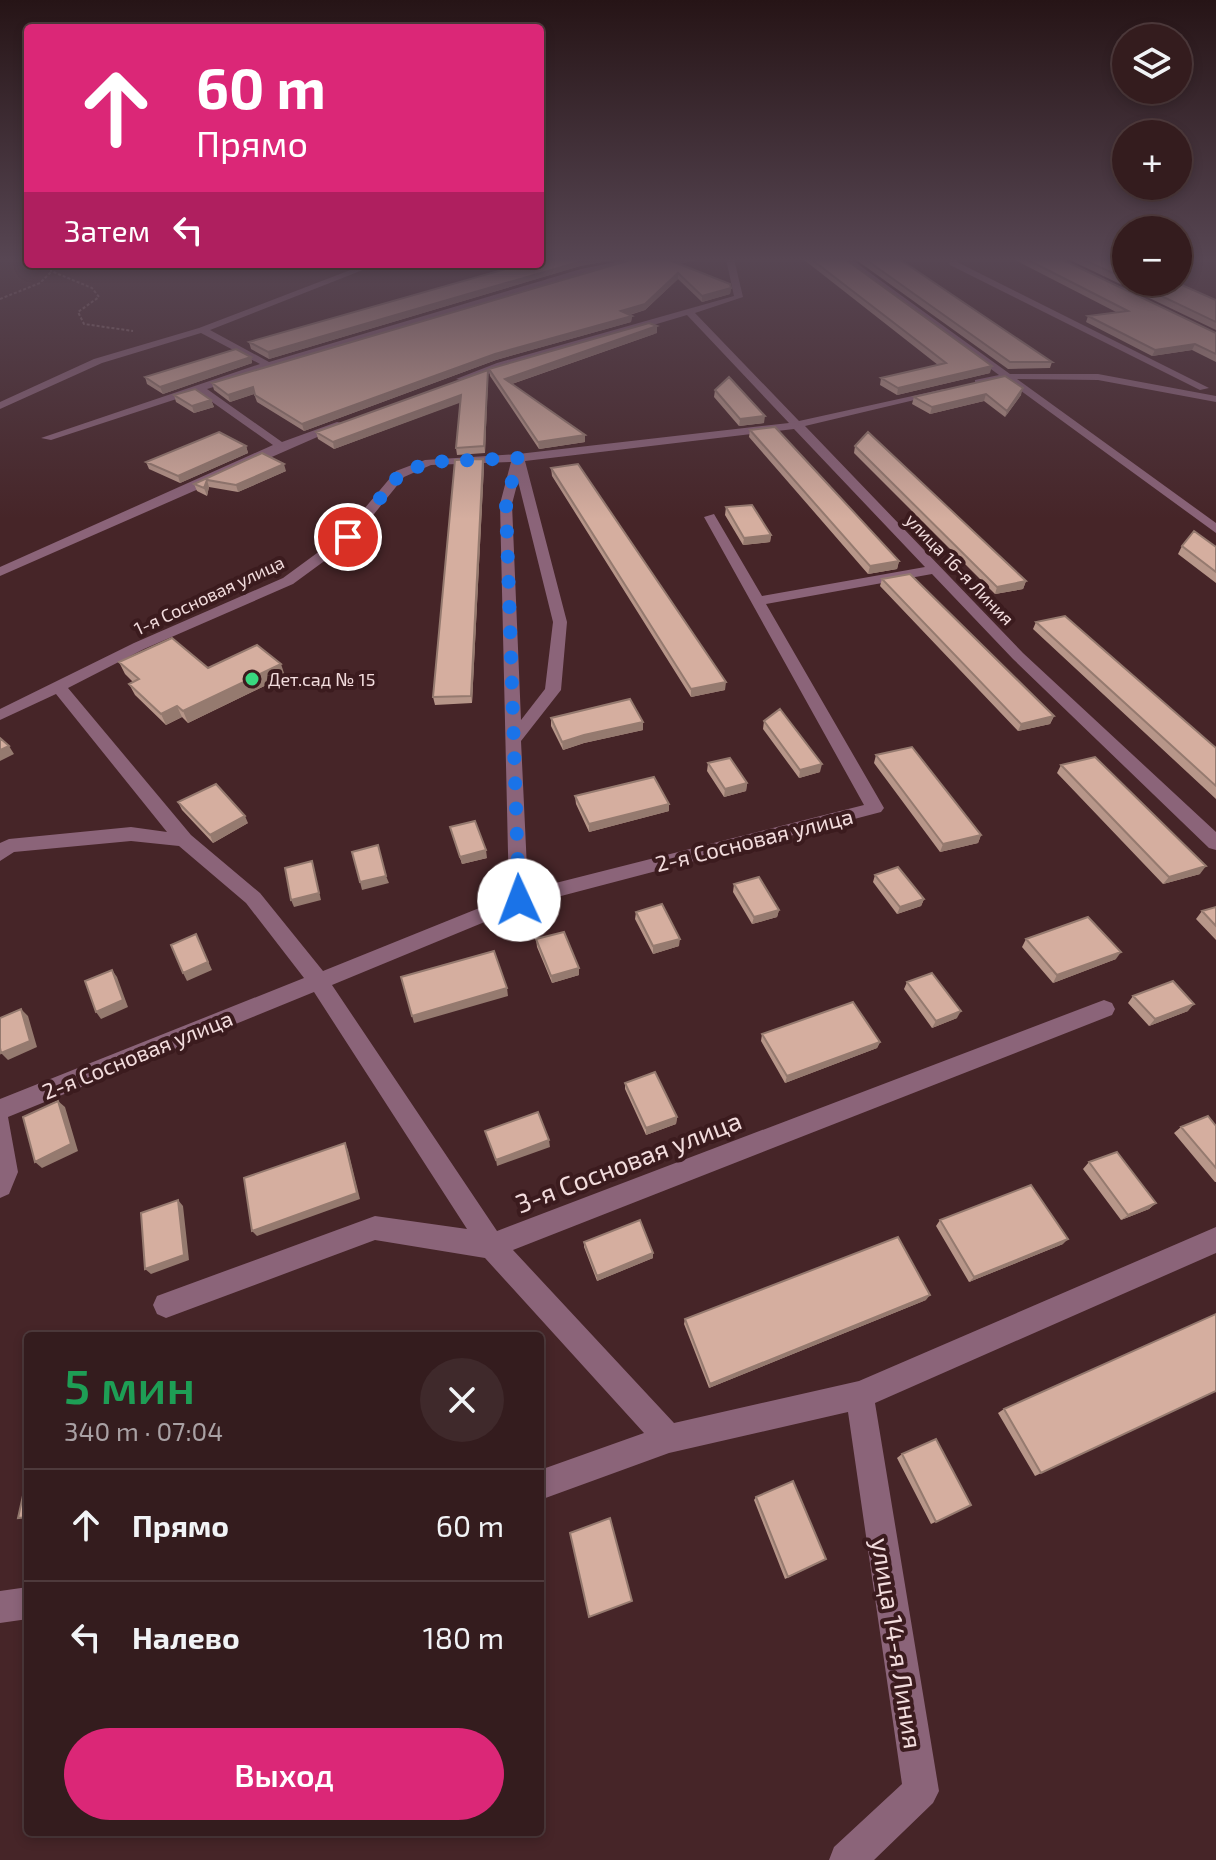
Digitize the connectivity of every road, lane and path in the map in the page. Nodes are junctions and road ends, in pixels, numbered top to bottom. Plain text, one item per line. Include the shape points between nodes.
1 (149, 346) edge
2 (232, 346) edge
3 (333, 346) edge
4 (567, 346) edge
5 (721, 346) edge
6 (966, 346) edge
7 (1119, 346) edge
8 (1156, 364) junction
9 (268, 365) junction
10 (1007, 375) junction
11 (1132, 380) junction
12 (443, 386) edge
13 (962, 386) edge
14 (201, 389) junction
15 (947, 390) edge
16 (1216, 397) edge
17 (0, 406) edge
18 (354, 419) edge
19 (797, 425) junction
20 (47, 438) dead end
21 (281, 446) junction
22 (518, 458) junction
23 (710, 517) dead end
24 (1216, 529) edge
25 (935, 569) junction
26 (0, 572) edge
27 (757, 601) junction
28 (58, 686) junction
29 (0, 715) edge
30 (513, 740) junction
31 (184, 840) junction
32 (1216, 843) edge
33 (3, 848) edge
34 (519, 900) junction
35 (318, 980) junction
36 (1104, 1009) dead end
37 (0, 1110) edge
38 (0, 1125) edge
39 (0, 1186) edge
40 (1216, 1240) edge
41 (492, 1246) junction
42 (166, 1305) dead end
43 (860, 1395) junction
44 (669, 1439) junction
45 (544, 1484) edge
46 (24, 1604) edge
47 (0, 1607) edge
48 (847, 1860) edge

1 - 17 street via 98,361
2 - 9 street
3 - 9 street
4 - 12 street
5 - 19 street, улица 16-я Линия
6 - 10 street
7 - 8 street
8 - 11 street
8 - 16 street
9 - 14 street
10 - 11 street
10 - 13 street
10 - 24 street
11 - 16 street
14 - 20 street
14 - 21 street
15 - 19 street, 1-я Сосновая улица
18 - 21 street
19 - 22 street, 1-я Сосновая улица
19 - 25 street, улица 16-я Линия
21 - 26 street
22 - 28 street, 1-я Сосновая улица via 429,462 400,474 348,537 288,581
22 - 30 street via 506,504
22 - 30 street via 560,622 553,690
23 - 27 street, 2-я Сосновая улица
25 - 27 street
25 - 32 street, улица 16-я Линия via 1018,656
27 - 34 street, 2-я Сосновая улица via 875,808
28 - 29 street, 1-я Сосновая улица
28 - 31 street
30 - 34 street
31 - 33 street via 131,834
31 - 35 street via 253,898
34 - 35 street, 2-я Сосновая улица
35 - 37 street, 2-я Сосновая улица
35 - 41 street
36 - 41 street, 3-я Сосновая улица
38 - 39 street via 6,1172
40 - 43 street
41 - 42 street, 3-я Сосновая улица via 375,1228
41 - 44 street
43 - 44 street
43 - 48 street, улица 14-я Линия via 921,1791
44 - 45 street
46 - 47 street

